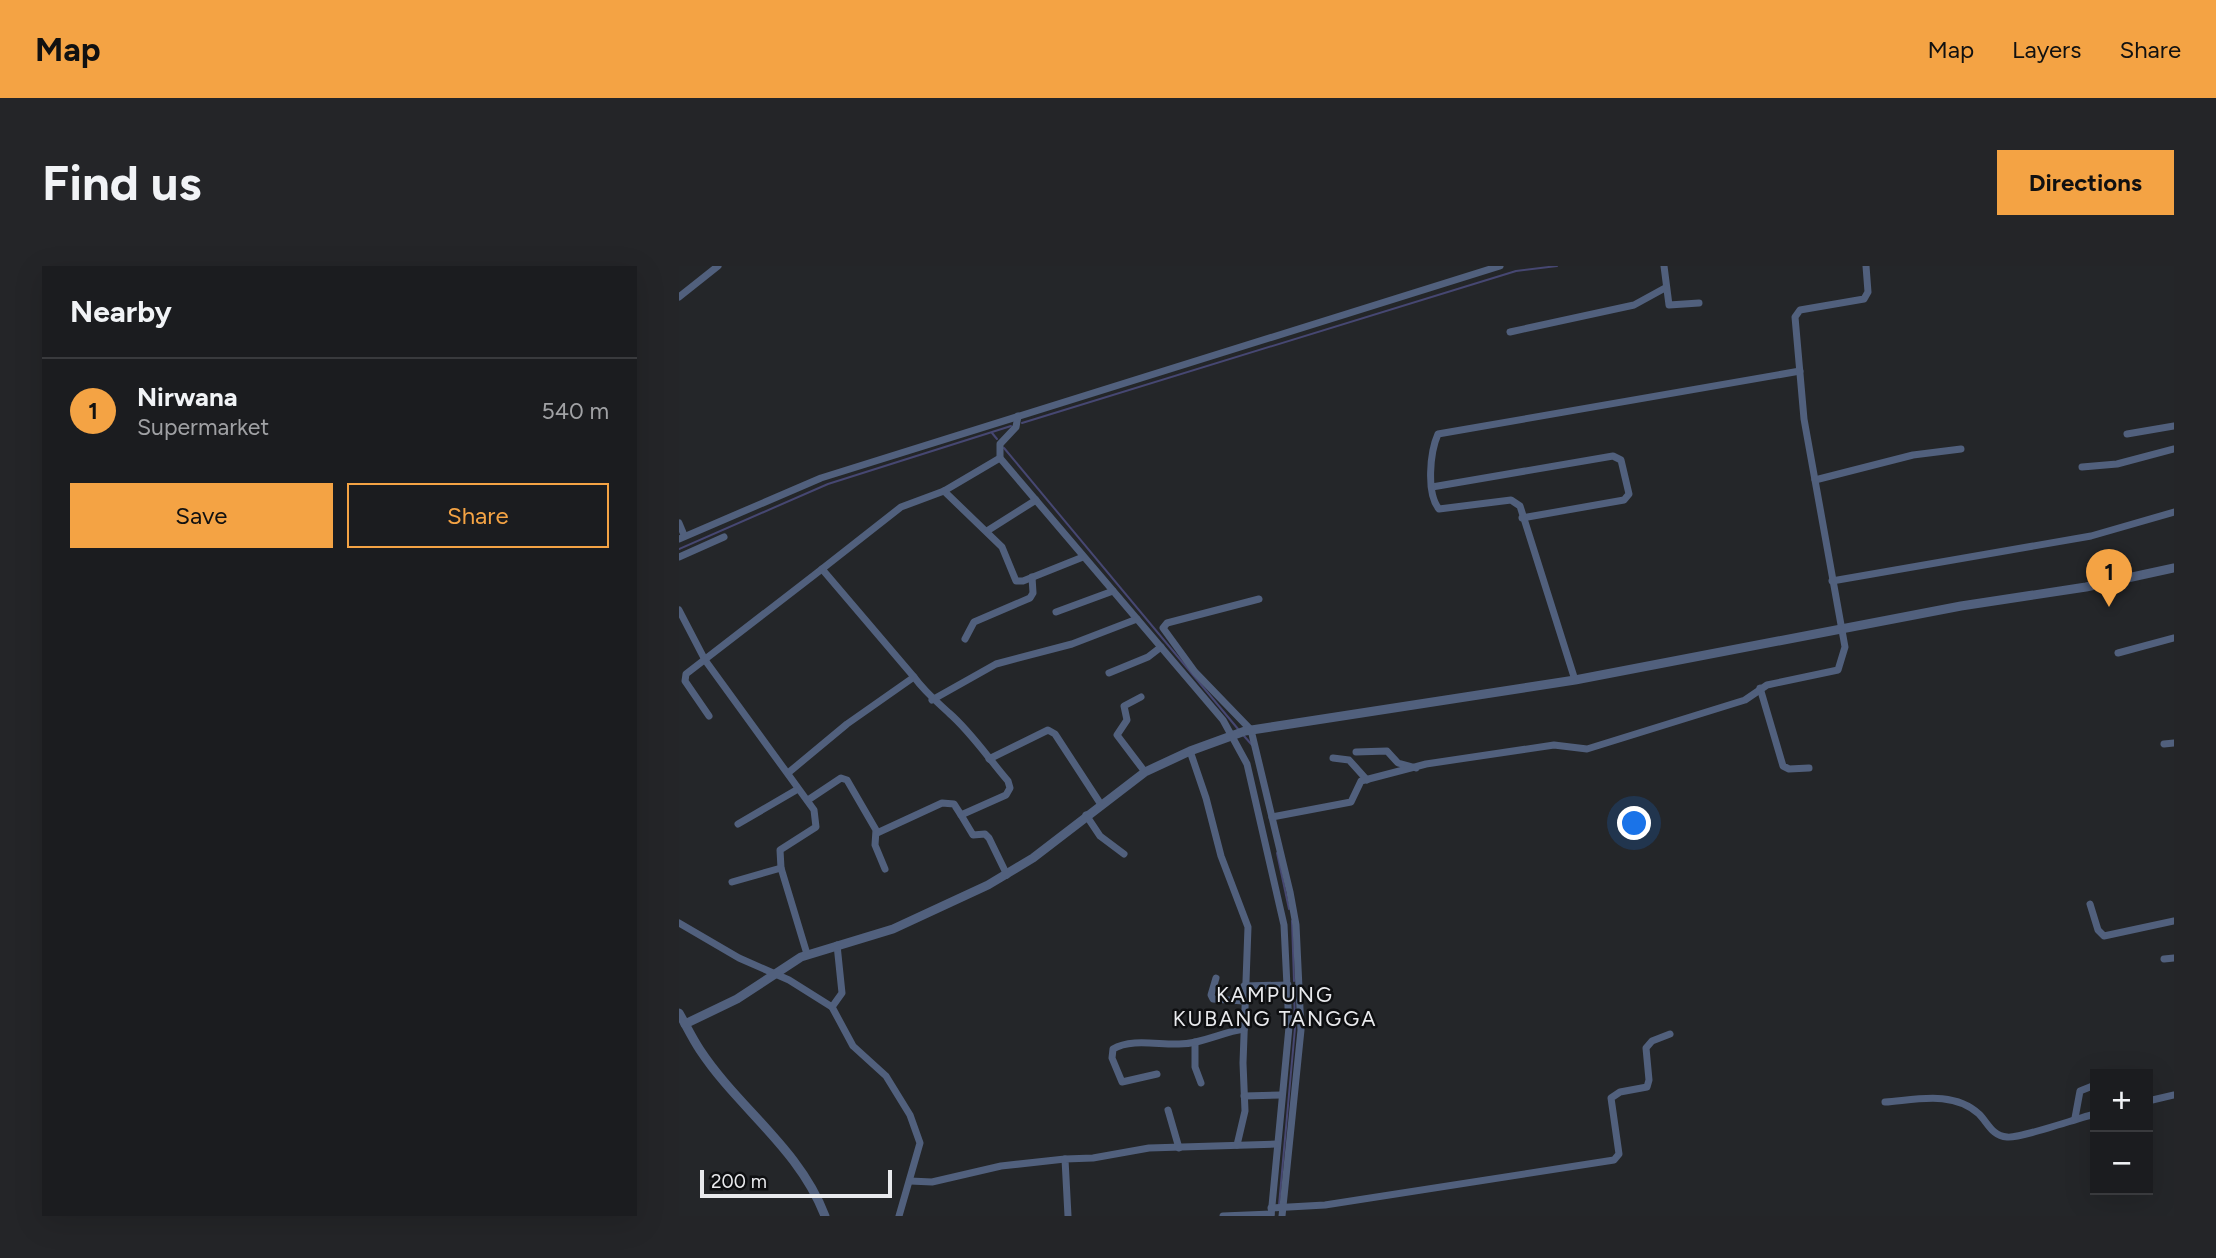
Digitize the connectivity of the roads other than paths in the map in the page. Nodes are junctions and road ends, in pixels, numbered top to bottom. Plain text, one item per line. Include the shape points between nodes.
1 (718, 266) edge
2 (1500, 266) edge
3 (1664, 266) edge
4 (1866, 266) edge
5 (1665, 288) junction
6 (679, 296) edge
7 (1699, 303) dead end
8 (1510, 332) dead end
9 (1800, 371) junction
10 (1018, 416) junction
11 (2174, 426) edge
12 (2127, 434) dead end
13 (1961, 449) dead end
14 (2174, 449) edge
15 (1000, 458) junction
16 (2082, 467) dead end
17 (1815, 481) junction
18 (1432, 486) junction
19 (944, 491) junction
20 (1036, 500) junction
21 (2174, 512) edge
22 (1522, 518) junction
23 (679, 523) edge
24 (987, 531) junction
25 (682, 537) edge
26 (724, 537) dead end
27 (679, 557) edge
28 (1083, 557) junction
29 (2174, 568) edge
30 (822, 569) junction
31 (1033, 578) junction
32 (1832, 581) junction
33 (1113, 591) junction
34 (1259, 599) dead end
35 (679, 610) edge
36 (1056, 612) dead end
37 (1137, 620) junction
38 (1842, 628) junction
39 (2174, 638) edge
40 (965, 639) dead end
41 (1161, 647) junction
42 (2118, 653) dead end
43 (705, 660) junction
44 (1109, 673) dead end
45 (914, 677) junction
46 (1575, 680) junction
47 (1760, 688) junction
48 (1141, 697) dead end
49 (932, 700) junction
50 (709, 716) dead end
51 (1248, 730) junction
52 (1233, 735) junction
53 (2174, 743) edge
54 (2164, 744) dead end
55 (1190, 751) junction
56 (1356, 752) dead end
57 (1333, 758) dead end
58 (989, 759) junction
59 (1417, 768) junction
60 (1809, 768) dead end
61 (1145, 772) junction
62 (788, 773) junction
63 (1367, 780) junction
64 (798, 789) junction
65 (808, 800) junction
66 (1100, 803) junction
67 (1086, 815) junction
68 (961, 816) junction
69 (1272, 817) junction
70 (738, 824) dead end
71 (877, 833) junction
72 (1124, 854) dead end
73 (781, 867) junction
74 (885, 869) dead end
75 (1007, 875) junction
76 (732, 882) dead end
77 (2090, 904) dead end
78 (2174, 920) edge
79 (679, 923) edge
80 (837, 945) junction
81 (807, 954) junction
82 (2174, 958) edge
83 (2164, 959) dead end
84 (776, 973) junction
85 (1216, 978) dead end
86 (1288, 985) junction
87 (1244, 986) junction
88 (1244, 1002) junction
89 (832, 1007) junction
90 (679, 1013) edge
91 (685, 1024) junction
92 (1244, 1029) junction
93 (1670, 1034) dead end
94 (1293, 1038) junction
95 (1195, 1042) junction
96 (1157, 1074) dead end
97 (1201, 1083) dead end
98 (2090, 1087) edge
99 (1281, 1095) junction
100 (2174, 1095) edge
101 (1244, 1096) junction
102 (2153, 1100) edge
103 (1885, 1102) dead end
104 (1168, 1110) dead end
105 (2090, 1115) edge
106 (2075, 1118) junction
107 (1277, 1144) junction
108 (1237, 1145) junction
109 (1179, 1149) junction
110 (1065, 1159) junction
111 (910, 1181) junction
112 (1276, 1211) edge
113 (825, 1216) edge
114 (898, 1216) edge
115 (1068, 1216) edge
116 (1223, 1216) edge

1 - 6 street
2 - 10 street
3 - 5 street
4 - 9 street via 1868,292 1864,299 1795,314
5 - 7 street via 1671,306
5 - 8 street via 1634,305
9 - 17 street
9 - 18 street via 1442,432 1436,437
10 - 15 street via 1016,427 1000,444
10 - 25 street via 821,478
11 - 12 street
13 - 17 street via 1913,455
14 - 16 street via 2117,464
15 - 19 street
15 - 20 street
17 - 32 street
18 - 22 street via 1435,503 1442,510 1511,500 1520,506
18 - 22 street via 1613,456 1621,460 1627,498
19 - 24 street
19 - 30 street via 901,507
20 - 24 street
20 - 28 street
21 - 32 street via 2091,536
22 - 46 street
23 - 25 street
24 - 31 street via 1004,551 1016,581
26 - 27 street
28 - 31 street
28 - 33 street
29 - 38 street
30 - 43 street
30 - 45 street
31 - 40 street via 1030,598 974,622
32 - 38 street
33 - 36 street
33 - 37 street
34 - 51 street via 1167,623 1163,628 1195,672
35 - 43 street
37 - 41 street
37 - 49 street via 1072,644 996,664
38 - 46 street
38 - 47 street via 1844,655 1838,670
39 - 42 street
41 - 44 street
41 - 52 street
43 - 50 street via 685,678
43 - 62 street
45 - 49 street
45 - 62 street
46 - 51 street
47 - 59 street via 1745,700 1587,749 1554,744
47 - 60 street via 1781,764 1789,769
48 - 61 street via 1124,706 1127,720 1117,735
49 - 58 street via 949,712
51 - 52 street
51 - 69 street
52 - 55 street
52 - 86 street via 1247,764 1275,883 1284,925
53 - 54 street
55 - 61 street
55 - 87 street via 1221,856 1245,917
56 - 59 street via 1387,751 1398,763
57 - 63 street via 1349,760
58 - 66 street via 1048,730
58 - 68 street via 1008,781 1009,791
59 - 63 street
61 - 66 street
62 - 64 street
63 - 69 street via 1360,783 1351,802
64 - 65 street
64 - 70 street
65 - 71 street via 832,781 844,778
65 - 73 street via 816,827 780,850
66 - 67 street
67 - 72 street via 1100,836
67 - 75 street
68 - 71 street via 954,804 947,802
68 - 75 street via 973,835 989,838
69 - 94 street via 1296,925
71 - 74 street via 875,845
73 - 76 street
73 - 81 street
75 - 80 street via 893,929
77 - 78 street via 2104,936
79 - 84 street via 739,958
80 - 81 street
80 - 89 street via 842,993
81 - 84 street
82 - 83 street
84 - 89 street
84 - 91 street via 737,999
85 - 88 street via 1213,999
86 - 87 street
86 - 94 street
87 - 88 street
88 - 92 street
89 - 111 street via 853,1046 893,1086 918,1133 920,1143
90 - 91 street
91 - 113 street via 707,1059 812,1184
92 - 95 street
92 - 101 street
93 - 112 street via 1646,1048 1647,1087 1611,1098 1619,1154 1615,1160
94 - 99 street
94 - 112 street
95 - 96 street via 1113,1049 1122,1082
95 - 97 street via 1195,1067
98 - 106 street via 2080,1091
99 - 101 street
99 - 107 street
100 - 102 street
101 - 108 street
103 - 106 street via 1954,1101 1975,1111 1993,1132 2008,1138
104 - 109 street
105 - 106 street
107 - 108 street
107 - 112 street
108 - 109 street
109 - 110 street via 1149,1148
110 - 111 street via 1001,1166 932,1182
110 - 115 street
111 - 114 street
112 - 116 street

